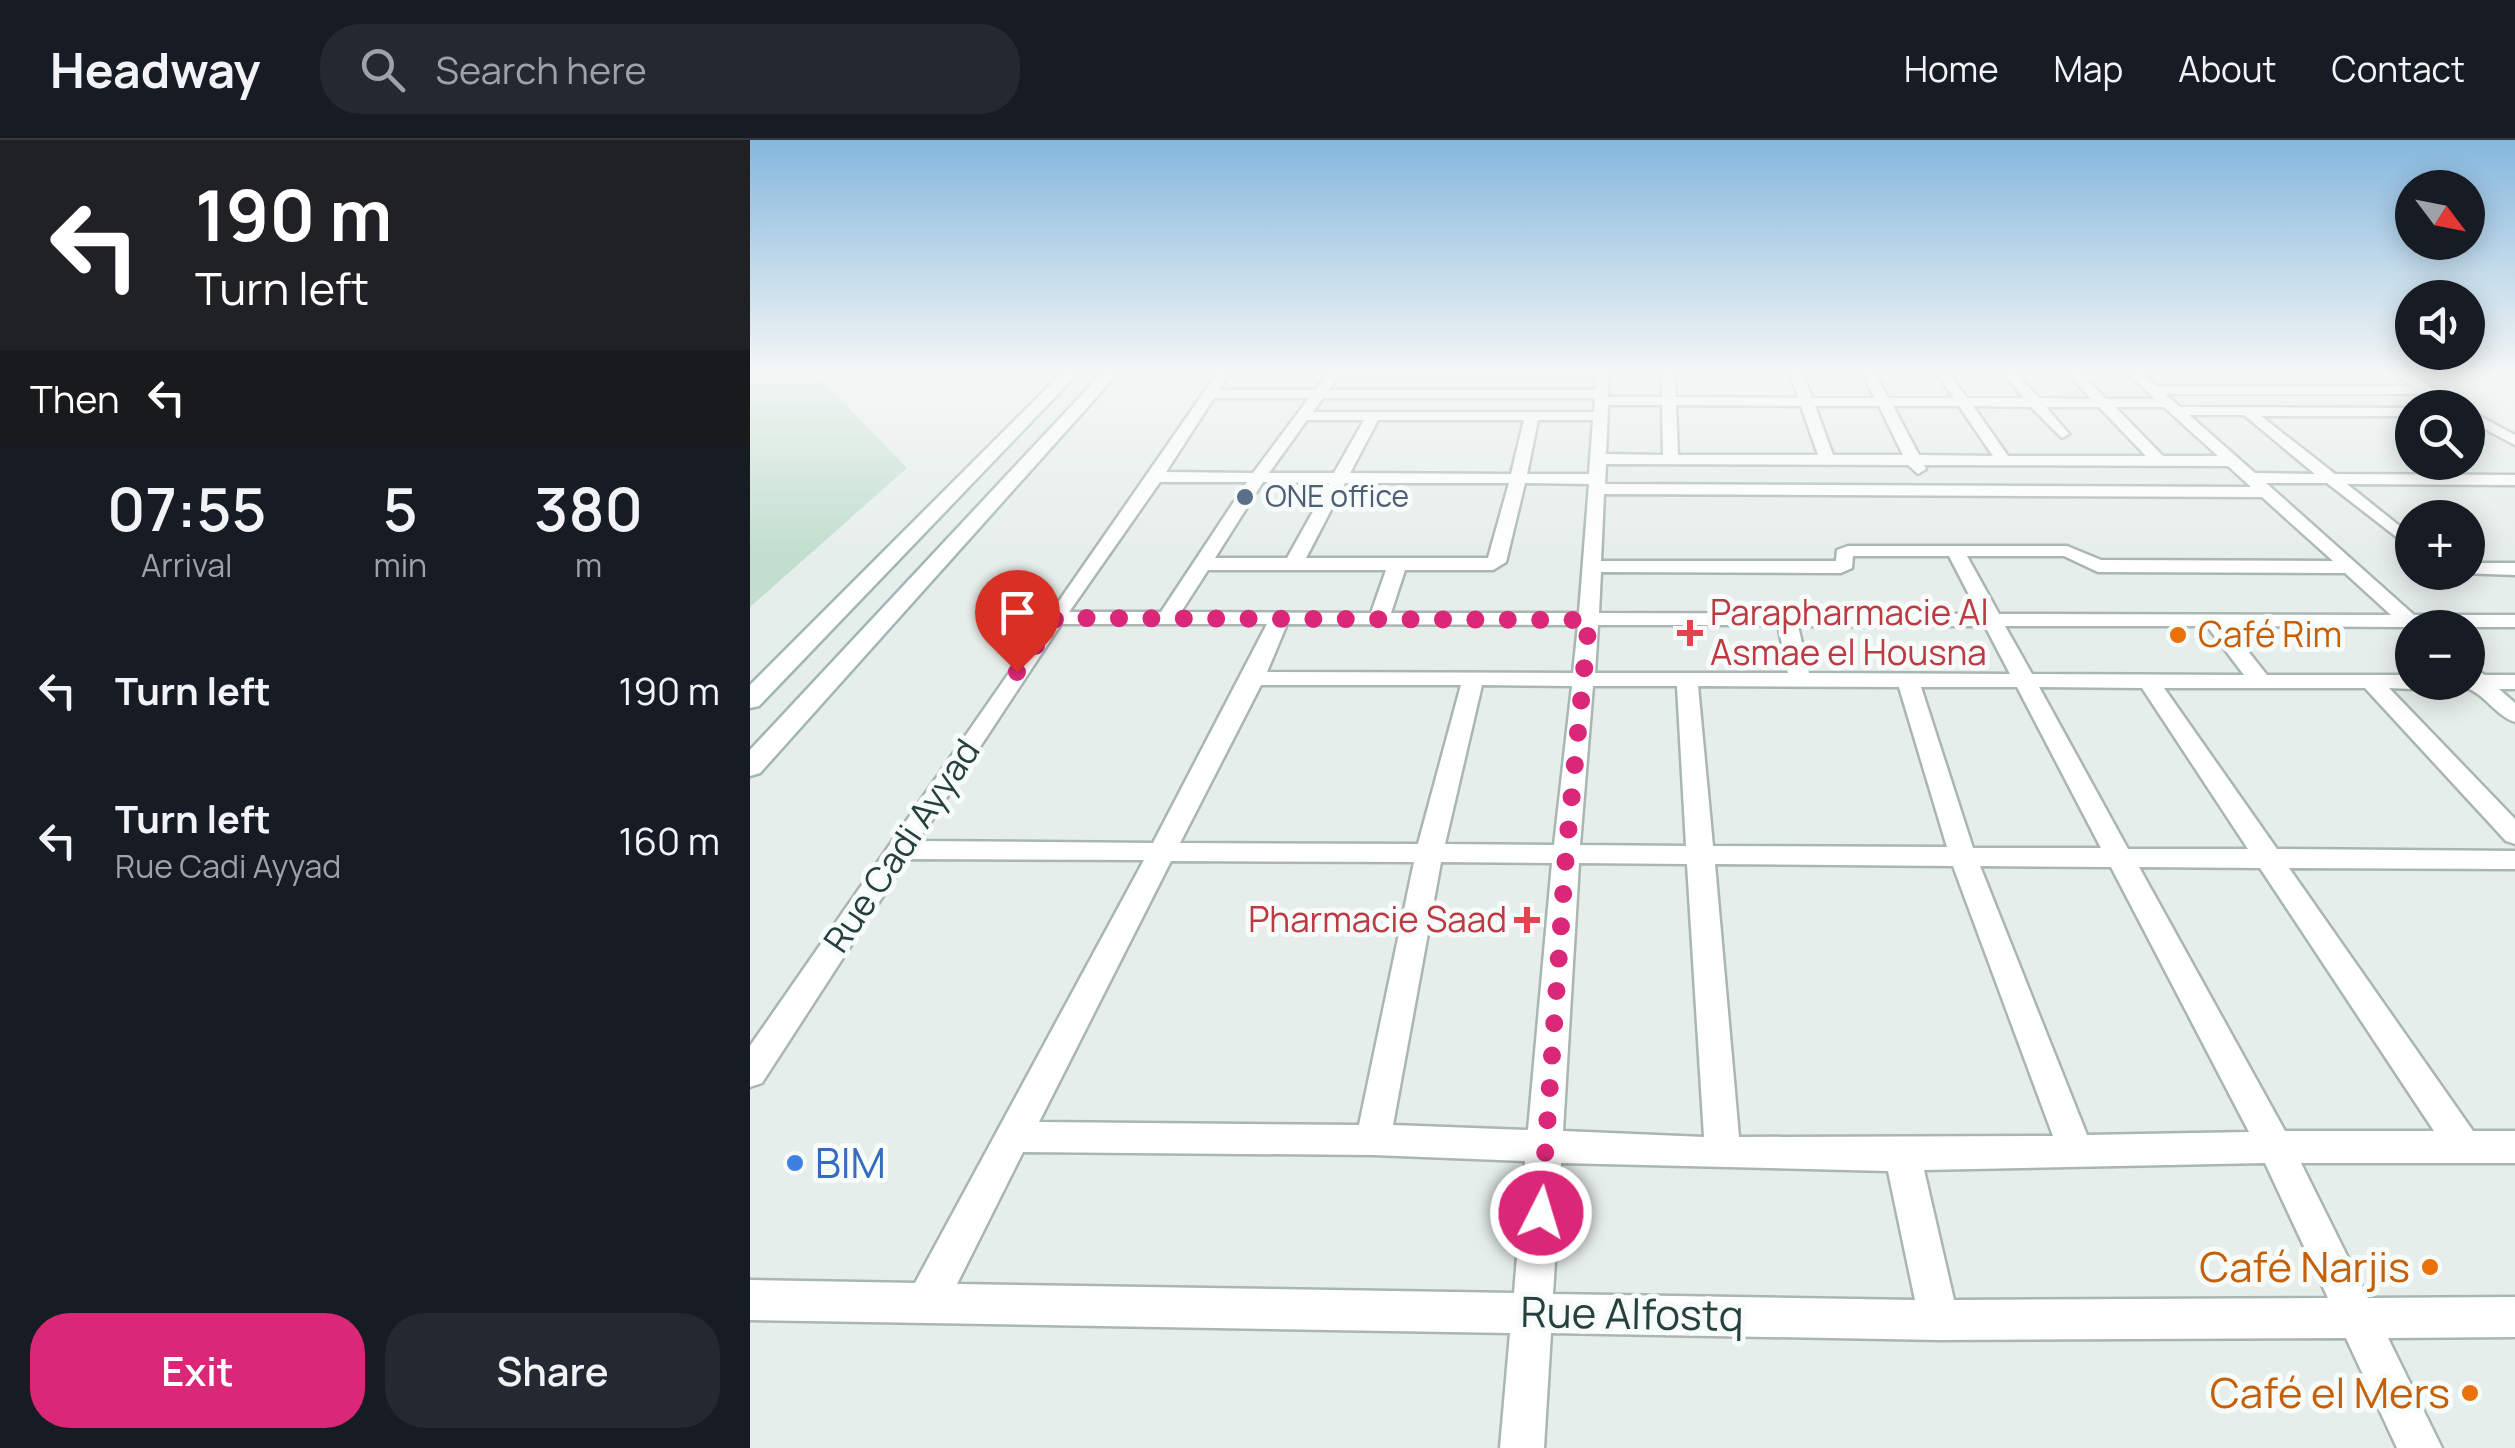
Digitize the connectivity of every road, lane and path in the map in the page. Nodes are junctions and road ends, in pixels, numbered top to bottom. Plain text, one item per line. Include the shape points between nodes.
1 (1011, 433) edge
2 (1055, 433) edge
3 (1184, 433) edge
4 (1291, 433) edge
5 (1364, 433) edge
6 (1528, 433) edge
7 (1599, 433) edge
8 (1671, 433) edge
9 (1817, 433) edge
10 (1898, 433) edge
11 (1984, 433) edge
12 (2132, 433) edge
13 (2200, 433) edge
14 (2273, 433) edge
15 (2003, 459) junction
16 (1671, 460) junction
17 (1750, 460) junction
18 (1827, 460) junction
19 (1912, 460) junction
20 (2080, 460) junction
21 (2158, 460) junction
22 (2230, 461) junction
23 (2485, 475) edge
24 (1259, 476) junction
25 (1341, 476) junction
26 (1596, 476) junction
27 (1155, 477) junction
28 (1517, 478) junction
29 (2251, 478) junction
30 (2332, 478) junction
31 (2492, 480) junction
32 (2515, 480) edge
33 (1756, 489) junction
34 (1930, 489) junction
35 (2108, 491) junction
36 (2267, 492) junction
37 (2515, 495) edge
38 (2395, 530) edge
39 (1956, 553) junction
40 (1201, 564) junction
41 (1293, 564) junction
42 (1397, 565) junction
43 (1591, 566) junction
44 (2353, 566) junction
45 (2485, 569) edge
46 (2515, 569) edge
47 (2399, 610) edge
48 (1168, 617) junction
49 (1280, 617) junction
50 (1056, 618) junction
51 (1379, 618) junction
52 (1589, 620) junction
53 (1787, 620) junction
54 (1990, 620) junction
55 (2212, 620) junction
56 (2515, 620) edge
57 (2485, 621) edge
58 (2395, 624) edge
59 (1253, 678) junction
60 (1583, 679) junction
61 (1473, 680) junction
62 (1687, 680) junction
63 (1800, 680) junction
64 (2485, 680) edge
65 (1908, 681) junction
66 (2024, 682) junction
67 (2149, 682) junction
68 (2262, 682) junction
69 (2371, 682) junction
70 (2395, 682) edge
71 (2515, 682) edge
72 (2485, 690) edge
73 (750, 700) edge
74 (2515, 715) edge
75 (750, 767) edge
76 (2515, 835) edge
77 (898, 850) junction
78 (1161, 852) junction
79 (1429, 854) junction
80 (1566, 854) junction
81 (1702, 856) junction
82 (1963, 857) junction
83 (2118, 858) junction
84 (2268, 858) junction
85 (2515, 860) edge
86 (750, 1074) edge
87 (1012, 1137) junction
88 (1373, 1140) junction
89 (1547, 1147) junction
90 (2275, 1147) junction
91 (2464, 1147) junction
92 (2515, 1148) edge
93 (2076, 1152) junction
94 (1723, 1153) junction
95 (1903, 1154) junction
96 (750, 1300) edge
97 (927, 1301) junction
98 (1533, 1312) junction
99 (2355, 1317) junction
100 (2515, 1317) edge
101 (1940, 1320) junction
102 (1522, 1448) edge
103 (2420, 1448) edge

1 - 73 main road
2 - 75 main road
3 - 27 street, Rue Cadi Ayyad
4 - 24 street
5 - 25 street
6 - 28 street
7 - 26 street
8 - 16 street
9 - 18 street
10 - 19 street
11 - 15 street
12 - 21 street
13 - 22 street
14 - 30 street
15 - 19 street
15 - 20 street
16 - 17 street
16 - 26 street
17 - 18 street
17 - 33 street
18 - 19 street
19 - 34 street
20 - 21 street
20 - 35 street
21 - 22 street
22 - 29 street
23 - 31 street
24 - 25 street
24 - 27 street
24 - 40 street
25 - 28 street
25 - 41 street
26 - 28 street
26 - 33 street
26 - 43 street
27 - 50 street, Rue Cadi Ayyad
28 - 42 street via 1498,561
29 - 30 street
29 - 36 street
30 - 31 street
30 - 38 street
31 - 32 street
31 - 37 street
33 - 34 street
34 - 35 street
35 - 36 street
36 - 44 street
39 - 43 street via 1848,551 1841,566
39 - 44 street via 2067,552 2098,566
39 - 54 street
40 - 41 street
40 - 48 street
41 - 42 street
42 - 51 street
43 - 52 street
44 - 47 street
45 - 46 street
48 - 49 street
48 - 50 street
49 - 51 street
49 - 59 street
50 - 77 street, Rue Cadi Ayyad
51 - 52 street
52 - 53 street
52 - 60 street
53 - 54 street
53 - 63 street
54 - 55 street
54 - 66 street
55 - 58 street
55 - 68 street
56 - 57 street
59 - 61 street
59 - 78 street
60 - 61 street
60 - 62 street
60 - 80 street
61 - 79 street
62 - 63 street
62 - 81 street
63 - 65 street
64 - 71 street
65 - 66 street
65 - 82 street
66 - 67 street
66 - 83 street
67 - 68 street
67 - 84 street
68 - 69 street
69 - 70 street
69 - 76 street
72 - 74 street
77 - 78 street
77 - 86 street, Rue Cadi Ayyad
78 - 79 street
78 - 87 street
79 - 80 street
79 - 88 street
80 - 81 street
80 - 89 street
81 - 82 street
81 - 94 street
82 - 83 street
82 - 93 street
83 - 84 street
83 - 90 street
84 - 85 street
84 - 91 street
87 - 88 street
87 - 97 street
88 - 89 street
89 - 94 street
89 - 98 street
90 - 91 street
90 - 93 street
90 - 99 street
91 - 92 street
93 - 95 street
94 - 95 street
95 - 101 street
96 - 97 street, Rue Alfostq
97 - 98 street, Rue Alfostq
98 - 101 street, Rue Alfostq
98 - 102 street
99 - 100 street, Rue Alfostq
99 - 101 street, Rue Alfostq
99 - 103 street

